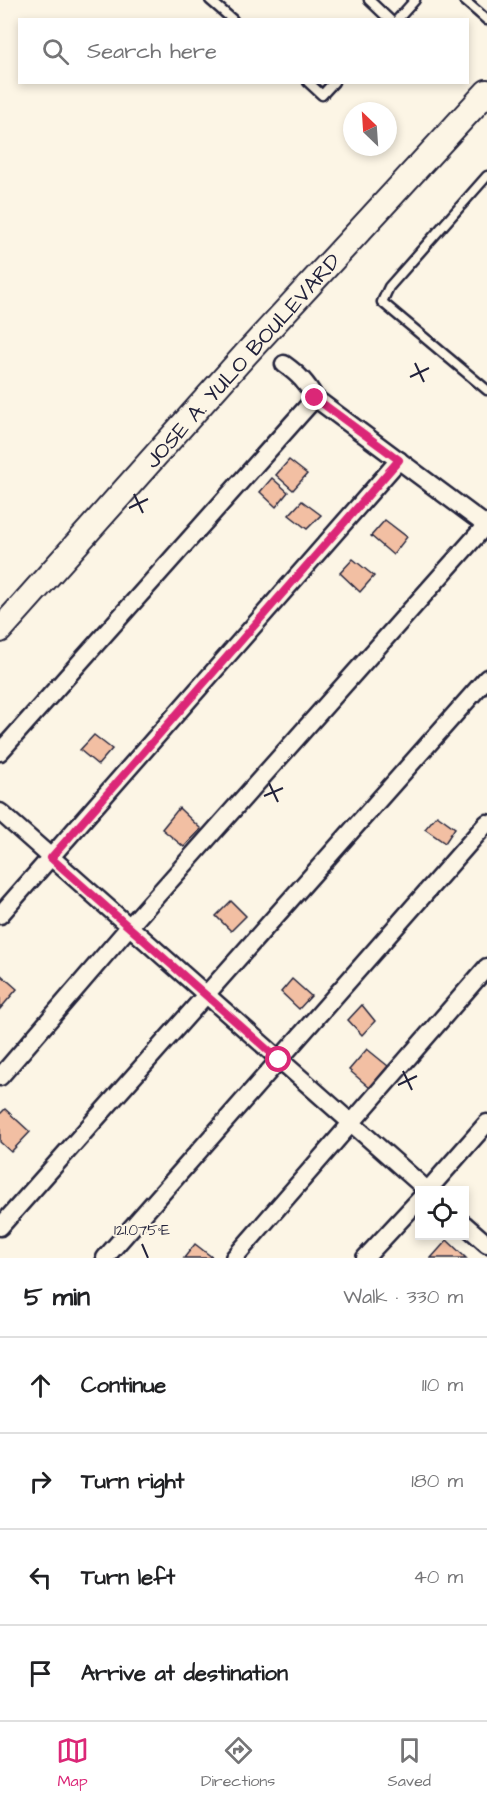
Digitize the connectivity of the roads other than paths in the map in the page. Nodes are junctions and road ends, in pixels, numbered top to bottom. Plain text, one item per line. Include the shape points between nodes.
1 (210, 0) edge
2 (369, 0) edge
3 (415, 0) edge
4 (465, 0) edge
5 (231, 18) edge
6 (388, 18) edge
7 (399, 18) edge
8 (487, 20) edge
9 (310, 84) edge
10 (332, 84) edge
11 (487, 92) edge
12 (487, 176) edge
13 (284, 364) dead end
14 (487, 390) edge
15 (315, 398) junction
16 (399, 460) junction
17 (487, 525) edge
18 (0, 630) edge
19 (487, 678) edge
20 (0, 752) edge
21 (0, 812) edge
22 (487, 823) edge
23 (51, 858) junction
24 (0, 915) edge
25 (129, 927) junction
26 (487, 967) edge
27 (206, 995) junction
28 (279, 1060) junction
29 (0, 1077) edge
30 (351, 1123) junction
31 (487, 1123) edge
32 (421, 1186) edge
33 (431, 1186) edge
34 (415, 1204) edge
35 (0, 1227) edge
36 (469, 1228) edge
37 (487, 1244) edge
38 (105, 1258) edge
39 (234, 1258) edge
40 (365, 1258) edge

1 - 5 lane
2 - 6 lane
3 - 7 lane
4 - 8 lane
9 - 10 lane via 322,95
11 - 18 main road, JOSE A. YULO BOULEVARD
12 - 14 lane via 389,287 382,302
13 - 15 street via 307,383
15 - 16 street
15 - 20 street
16 - 17 street
16 - 23 street
17 - 25 street
19 - 27 street
21 - 23 street
22 - 28 street
23 - 24 street
23 - 25 street
25 - 27 street
25 - 29 street
26 - 30 street
27 - 28 street
27 - 35 street
28 - 30 street
28 - 38 street
30 - 32 street
30 - 39 street
31 - 33 street
34 - 40 street
36 - 37 street

